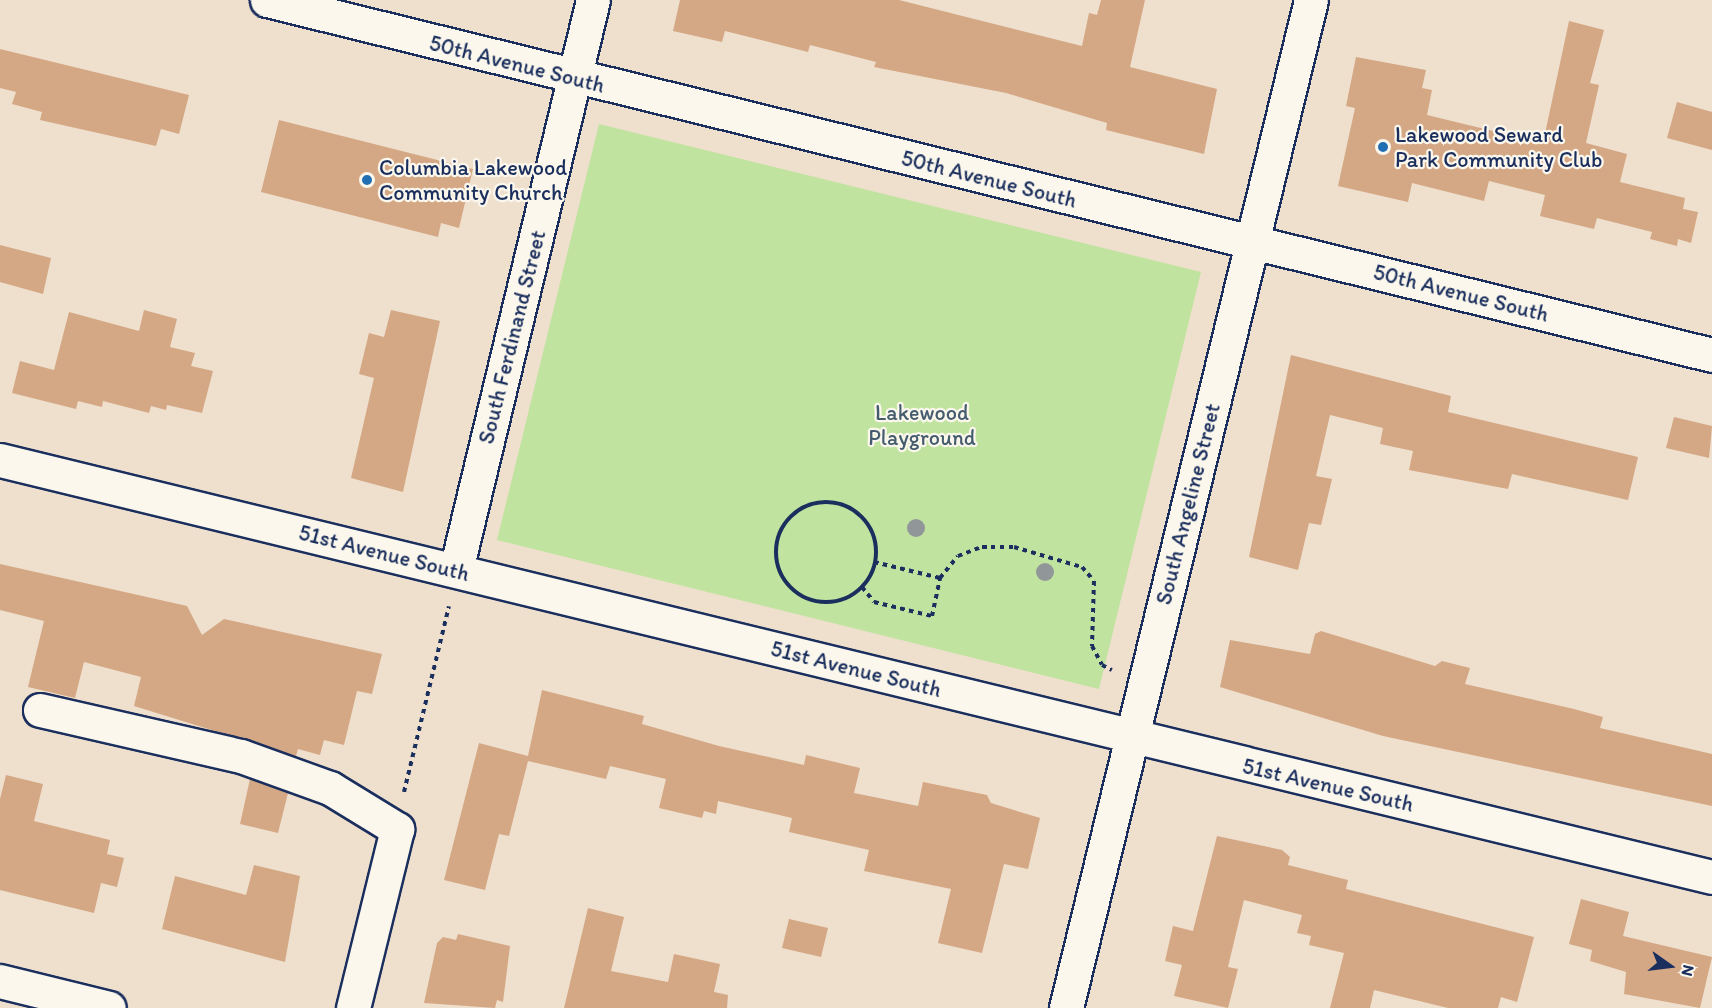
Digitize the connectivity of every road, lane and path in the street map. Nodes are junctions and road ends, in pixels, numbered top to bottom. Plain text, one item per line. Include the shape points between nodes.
1 (267, 0) edge
2 (593, 0) edge
3 (1311, 0) edge
4 (574, 79) junction
5 (1253, 243) junction
6 (1712, 355) edge
7 (0, 460) edge
8 (874, 562) junction
9 (456, 570) junction
10 (940, 578) junction
11 (862, 587) junction
12 (449, 606) dead end
13 (1113, 670) dead end
14 (40, 710) dead end
15 (1130, 737) junction
16 (400, 813) junction
17 (1712, 877) edge
18 (0, 981) edge
19 (109, 1008) edge
20 (353, 1008) edge
21 (1066, 1008) edge

1 - 4 street, 50th Avenue South
2 - 4 street, South Ferdinand Street
3 - 5 street, South Angeline Street
4 - 5 street, 50th Avenue South
4 - 9 street, South Ferdinand Street
5 - 6 street, 50th Avenue South
5 - 15 street, South Angeline Street
7 - 9 street, 51st Avenue South
8 - 10 path
8 - 11 path
8 - 11 path via 869,525 844,505 813,503 799,510 779,534 778,568 799,595 832,602
9 - 15 street, 51st Avenue South
10 - 11 path via 932,616 874,602
10 - 13 path via 958,556 982,547 1014,547 1082,567 1094,581 1092,646 1102,666
12 - 16 path
14 - 16 street via 241,756
15 - 17 street, 51st Avenue South
15 - 21 street, South Angeline Street
16 - 20 street
18 - 19 street

